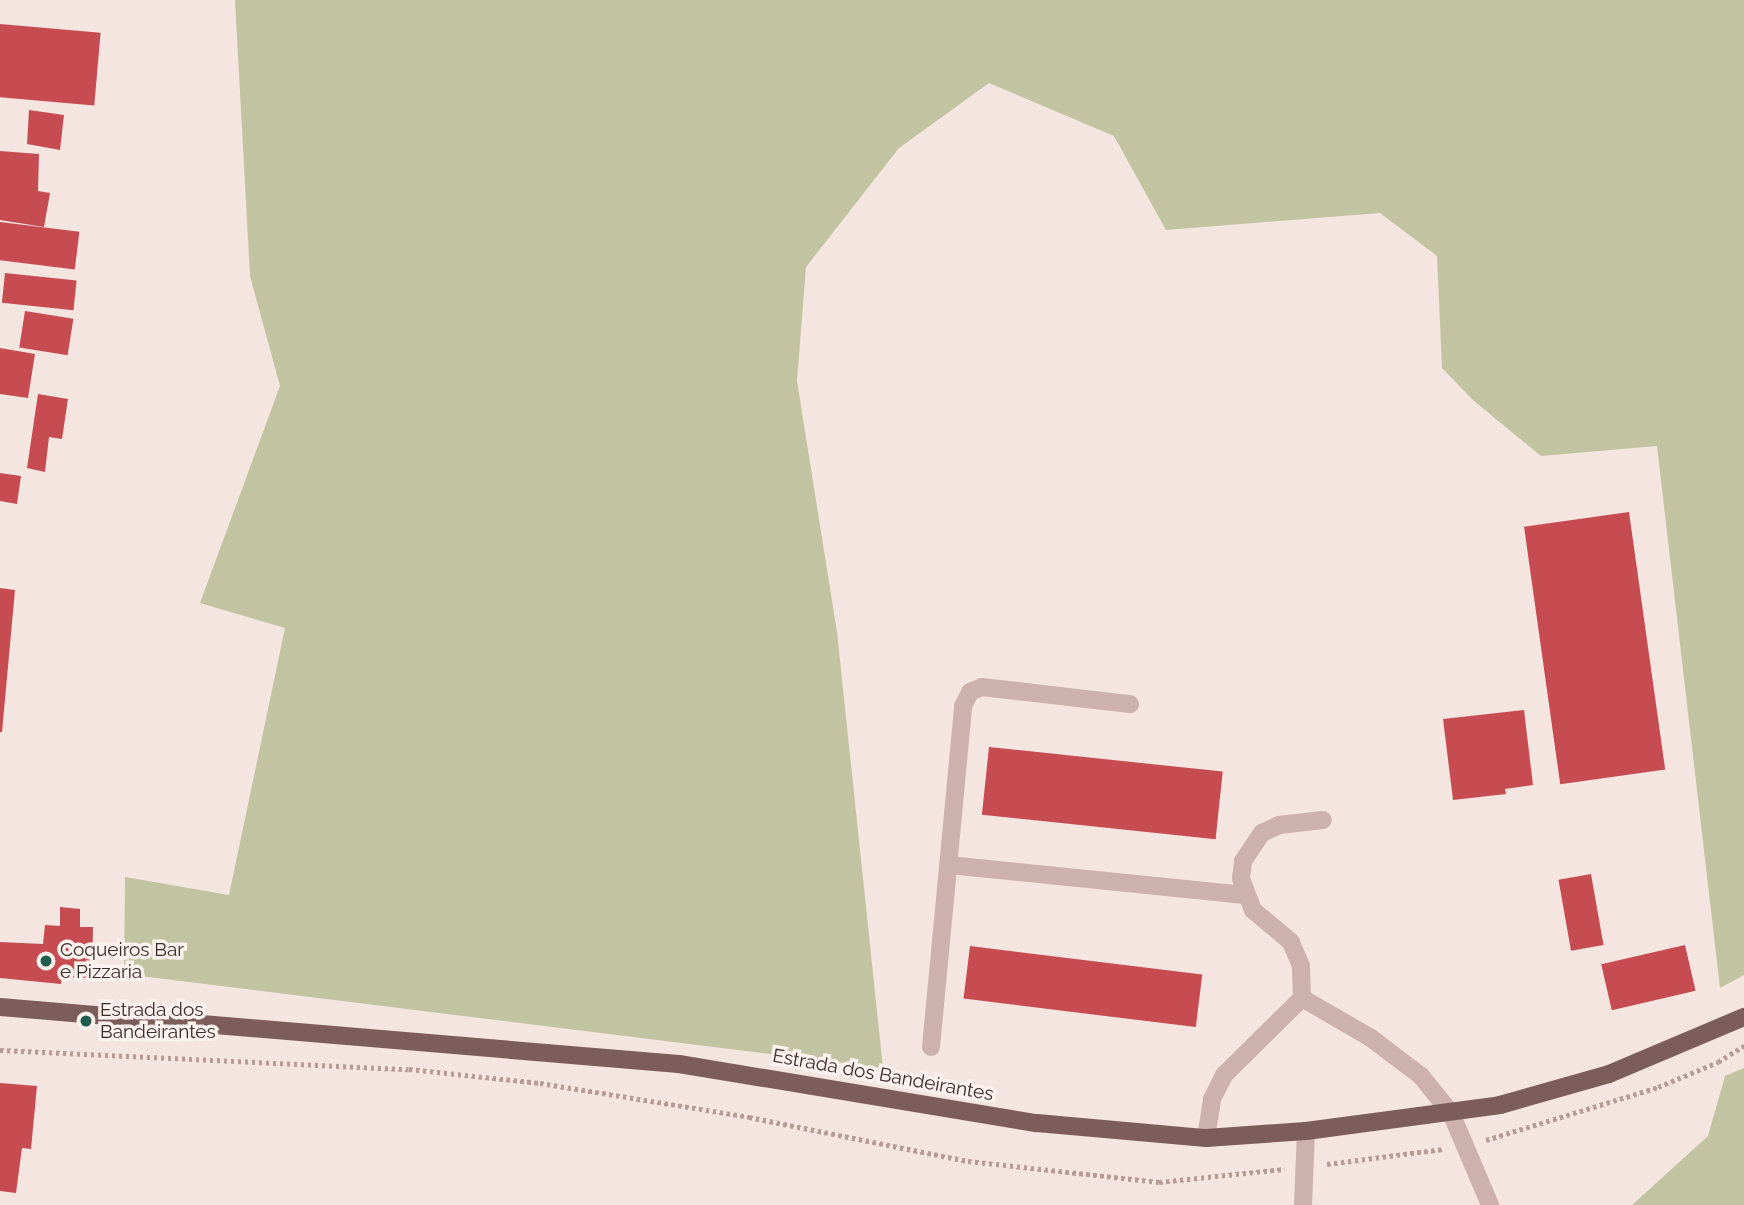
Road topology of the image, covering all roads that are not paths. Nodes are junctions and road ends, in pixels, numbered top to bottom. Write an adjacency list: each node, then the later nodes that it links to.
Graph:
1 (1130, 704): 3 (street)
2 (1323, 820): 4 (street)
3 (949, 865): 4 (street); 8 (street)
4 (1244, 895): 5 (street)
5 (1303, 998): 9 (street); 11 (street)
6 (0, 1007): 11 (main road, Estrada dos Bandeirantes)
7 (1744, 1017): 9 (main road, Estrada dos Bandeirantes)
8 (931, 1047)
9 (1451, 1113): 10 (main road, Estrada dos Bandeirantes); 13 (street)
10 (1306, 1131): 11 (main road, Estrada dos Bandeirantes); 12 (street)
11 (1206, 1138)
12 (1303, 1205)
13 (1490, 1205)

